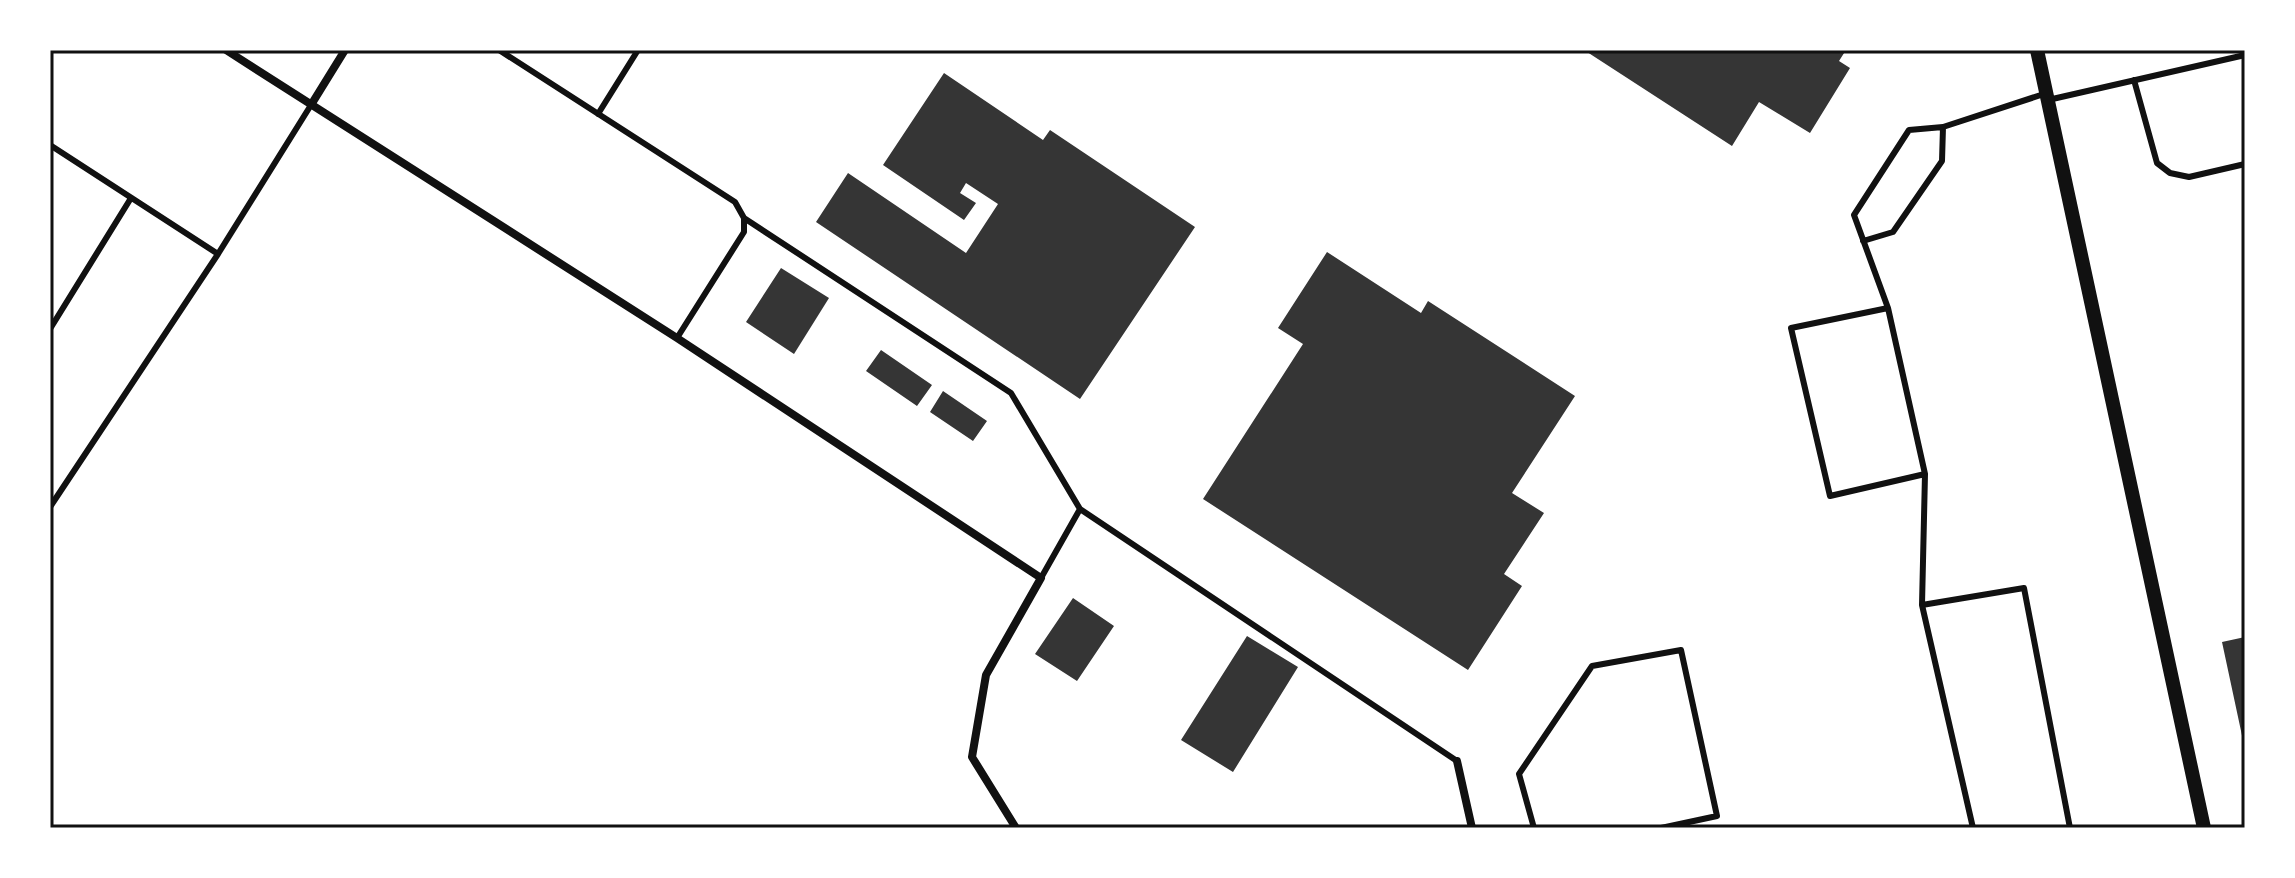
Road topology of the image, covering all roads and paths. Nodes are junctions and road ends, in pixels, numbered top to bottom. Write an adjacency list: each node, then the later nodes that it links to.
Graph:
1 (226, 50): 9 (street)
2 (345, 50): 9 (street)
3 (499, 50): 10 (lane)
4 (638, 50): 10 (lane)
5 (2037, 50): 8 (street)
6 (2245, 55): 7 (lane)
7 (2134, 80): 8 (lane); 13 (lane)
8 (2047, 97): 11 (lane); 33 (street)
9 (311, 105): 17 (lane); 20 (street)
10 (598, 114): 15 (lane)
11 (1943, 127): 16 (lane); 16 (lane)
12 (50, 145): 14 (lane)
13 (2245, 164)
14 (131, 198): 17 (lane); 19 (lane)
15 (744, 218): 20 (lane); 23 (lane)
16 (1863, 241): 18 (lane)
17 (218, 254): 22 (lane)
18 (1888, 308): 21 (lane); 21 (lane)
19 (50, 329)
20 (677, 338): 24 (street)
21 (1925, 474): 25 (lane)
22 (50, 507)
23 (1080, 509): 24 (lane); 26 (lane)
24 (1041, 578): 27 (street)
25 (1922, 605): 31 (lane); 32 (lane)
26 (1457, 761): 28 (street)
27 (1016, 828)
28 (1472, 828)
29 (1534, 828): 30 (lane)
30 (1661, 828)
31 (1973, 828)
32 (2070, 828)
33 (2204, 828)

